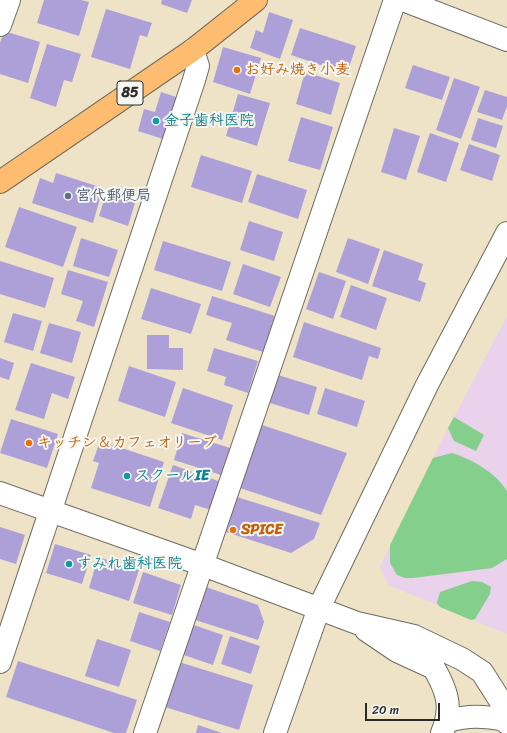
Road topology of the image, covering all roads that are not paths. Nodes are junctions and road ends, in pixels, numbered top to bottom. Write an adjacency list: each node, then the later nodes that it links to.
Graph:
1 (9, 0): 5 (street)
2 (256, 0): 7 (main road, 85)
3 (395, 0): 12 (street)
4 (403, 0): 6 (street)
5 (0, 25)
6 (507, 40)
7 (193, 50): 8 (main road, 85); 11 (street)
8 (0, 182)
9 (507, 233): 13 (street)
10 (0, 494): 11 (street)
11 (51, 511): 12 (street); 15 (street)
12 (203, 564): 13 (street); 18 (street)
13 (320, 608): 14 (street); 19 (street)
14 (357, 623): 16 (street); 17 (street)
15 (0, 662)
16 (507, 722): 17 (street)
17 (445, 727)
18 (145, 733)
19 (275, 733)

